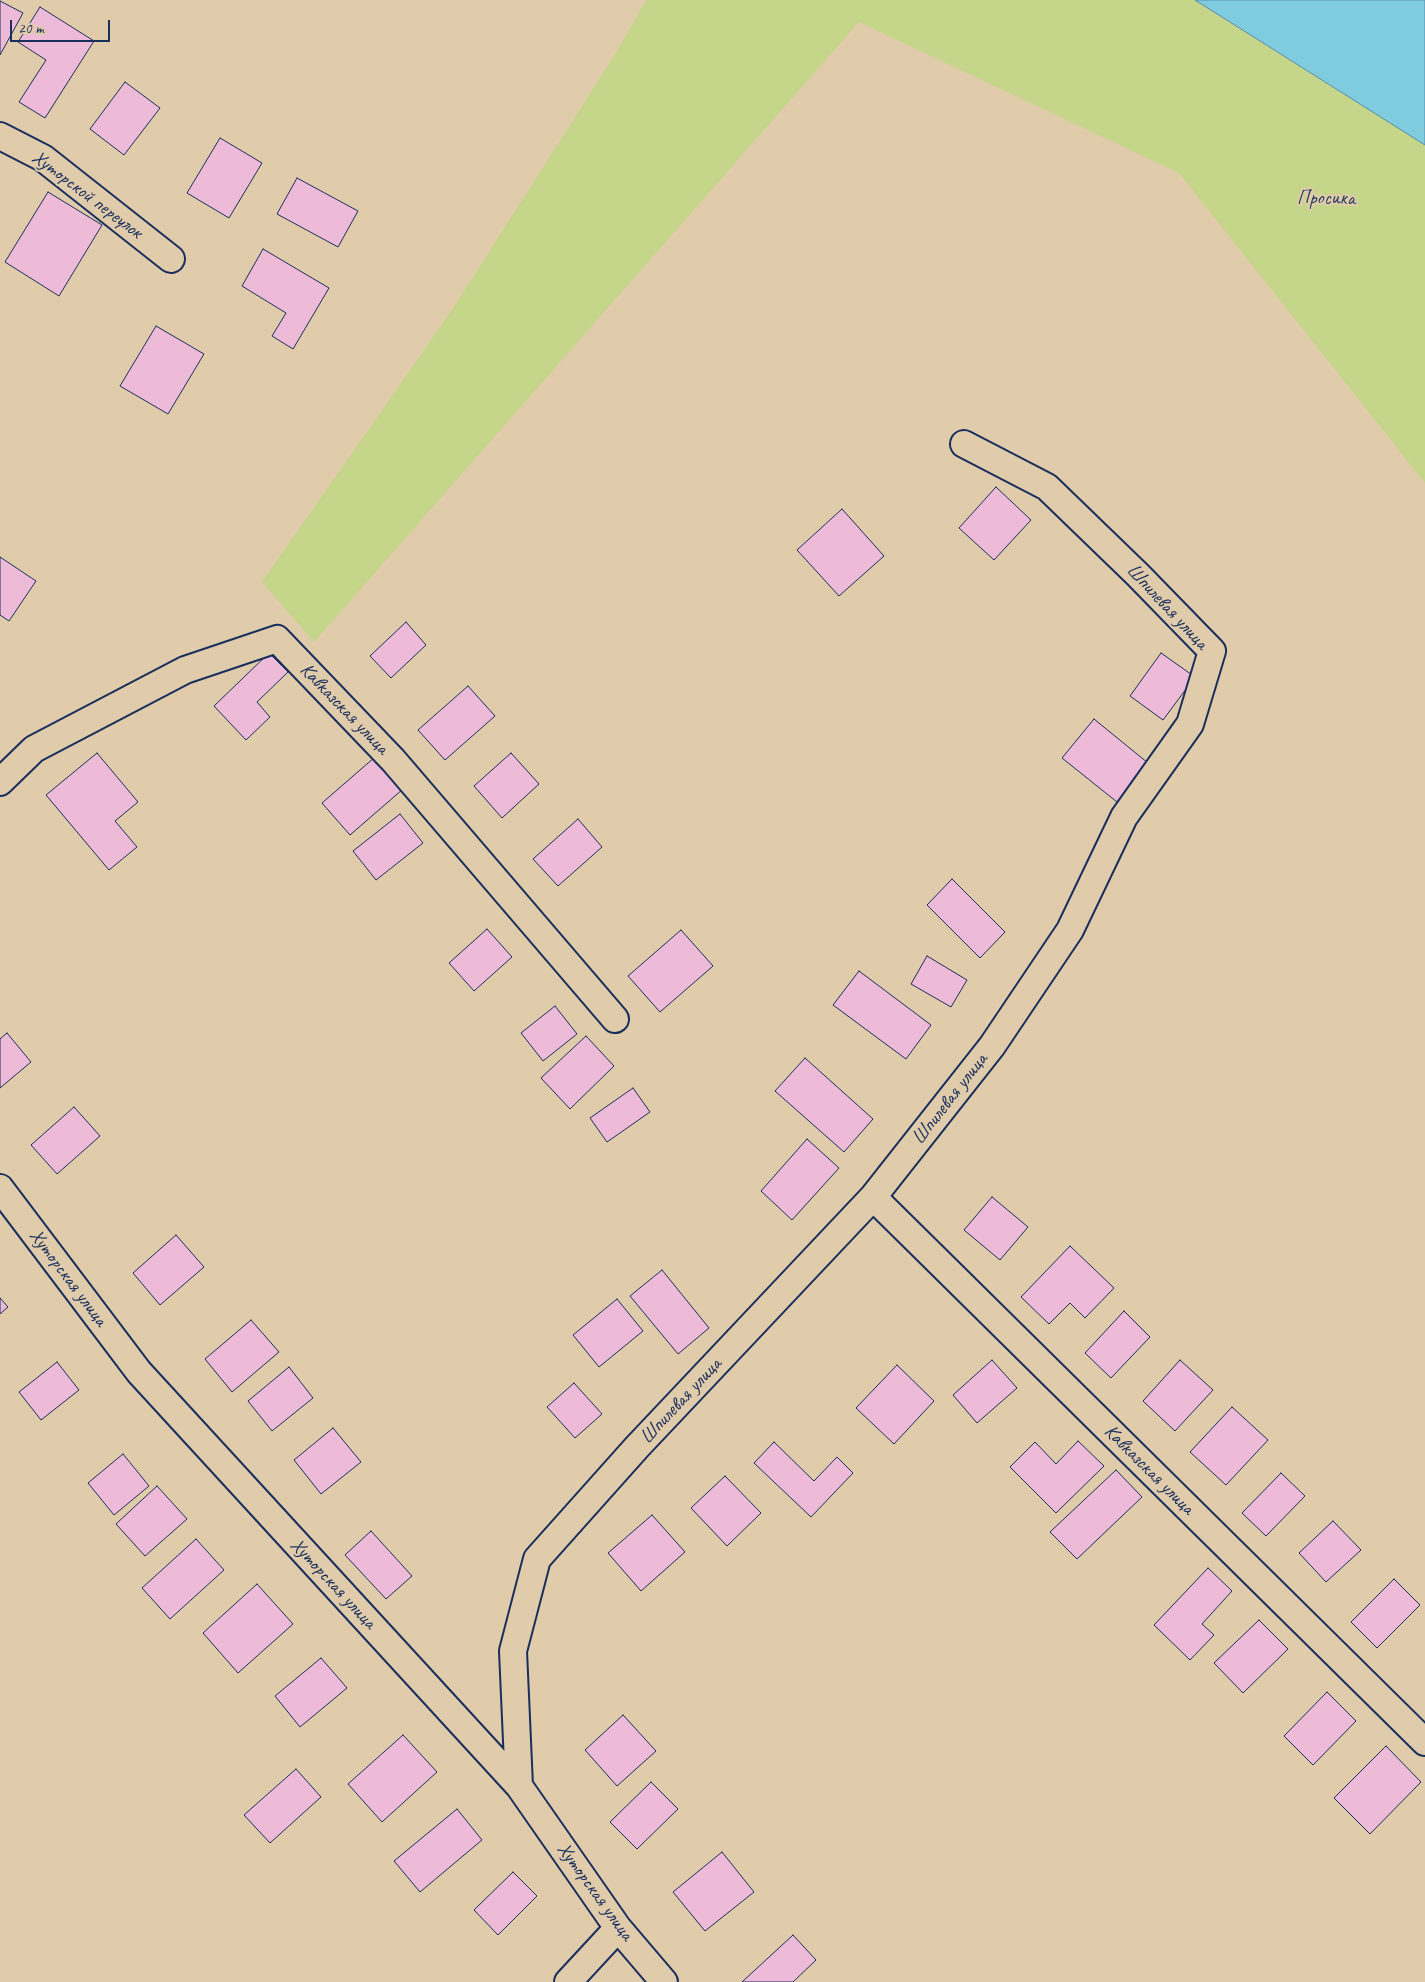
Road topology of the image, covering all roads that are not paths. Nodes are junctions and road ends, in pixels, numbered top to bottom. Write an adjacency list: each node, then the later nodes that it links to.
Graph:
1 (0, 136): 2 (street, Хуторской переулок)
2 (171, 259)
3 (964, 444): 7 (street, Шпилевая улица)
4 (0, 782): 5 (street, Кавказская улица)
5 (615, 1018)
6 (0, 1188): 9 (street, Хуторская улица)
7 (873, 1198): 8 (street, Кавказская улица); 9 (street, Шпилевая улица)
8 (1425, 1742)
9 (519, 1786): 10 (street, Хуторская улица)
10 (618, 1928): 11 (street); 12 (street, Хуторская улица)
11 (568, 1982)
12 (664, 1982)

